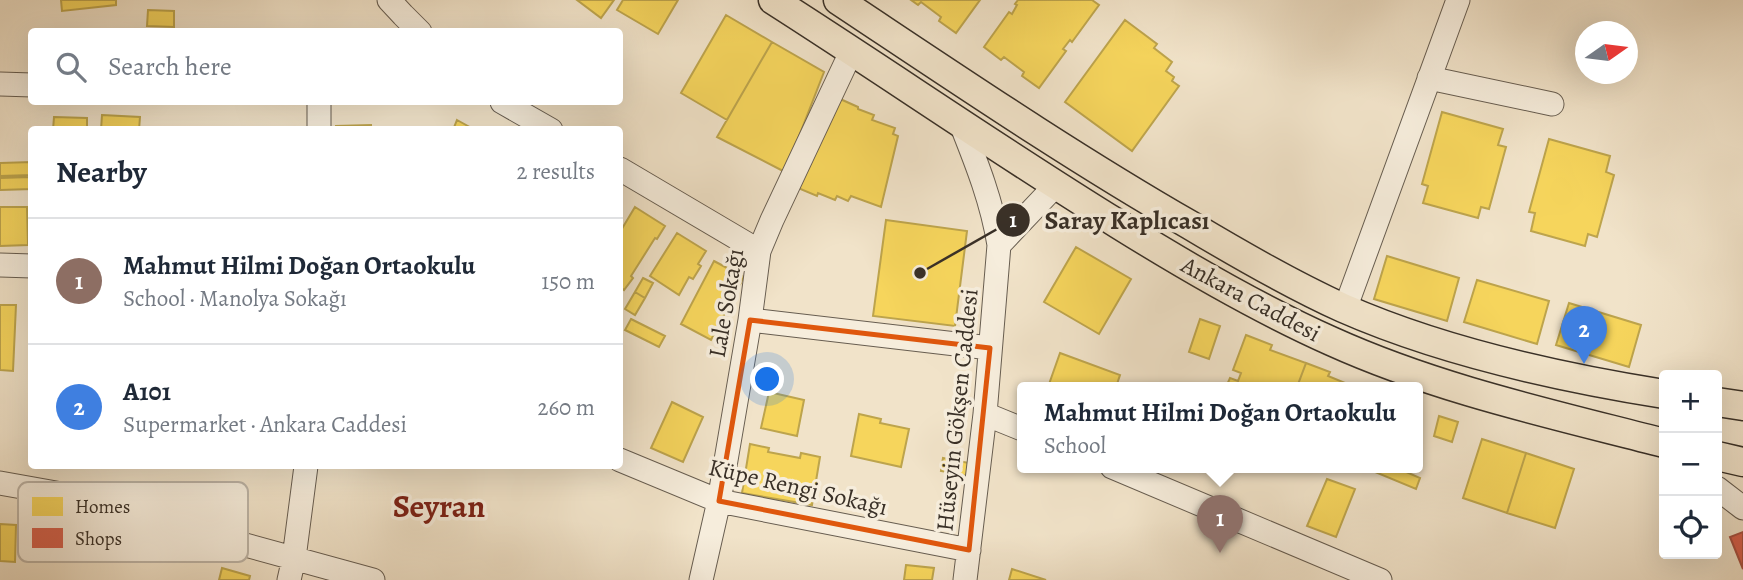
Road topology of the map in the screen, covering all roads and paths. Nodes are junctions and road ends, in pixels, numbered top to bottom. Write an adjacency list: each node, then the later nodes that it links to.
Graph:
1 (389, 0): 5 (street)
2 (773, 0): 6 (main road, Ankara Caddesi)
3 (838, 0): 22 (main road, Ankara Caddesi)
4 (1458, 0): 7 (street)
5 (416, 28)
6 (852, 50): 13 (main road, Ankara Caddesi); 19 (street, Lale Sokağı)
7 (1429, 78): 10 (street); 22 (street)
8 (0, 84): 9 (street)
9 (28, 85)
10 (1552, 104)
11 (319, 105): 14 (street)
12 (507, 105): 15 (street)
13 (961, 124): 17 (main road, Ankara Caddesi); 18 (street, Hüseyin Gökşen Caddesi)
14 (319, 126)
15 (544, 126)
16 (623, 171): 19 (street)
17 (1055, 186): 18 (street); 30 (main road, Ankara Caddesi)
18 (999, 245): 24 (street, Hüseyin Gökşen Caddesi)
19 (759, 251): 23 (street, Lale Sokağı)
20 (0, 265): 21 (street)
21 (28, 266)
22 (1345, 309): 25 (main road, Ankara Caddesi)
23 (750, 320): 24 (street); 39 (street, Lale Sokağı)
24 (990, 348): 28 (street, Hüseyin Gökşen Caddesi)
25 (1659, 393)
26 (1722, 403): 27 (main road)
27 (1743, 405)
28 (985, 414): 29 (street); 41 (street, Hüseyin Gökşen Caddesi)
29 (1017, 427)
30 (1659, 442)
31 (1722, 457): 33 (main road)
32 (623, 461): 39 (street, Küpe Rengi Sokağı)
33 (1743, 462)
34 (306, 469): 43 (street)
35 (1126, 473): 44 (street)
36 (0, 483): 37 (street)
37 (18, 486)
38 (1722, 492): 40 (street)
39 (719, 501): 41 (street, Küpe Rengi Sokağı); 46 (street, Lale Sokağı)
40 (1743, 508)
41 (969, 550): 47 (street, Hüseyin Gökşen Caddesi)
42 (248, 555): 43 (street)
43 (292, 569): 45 (street)
44 (1355, 575): 48 (street)
45 (373, 580)
46 (701, 580)
47 (965, 580)
48 (1380, 580)

